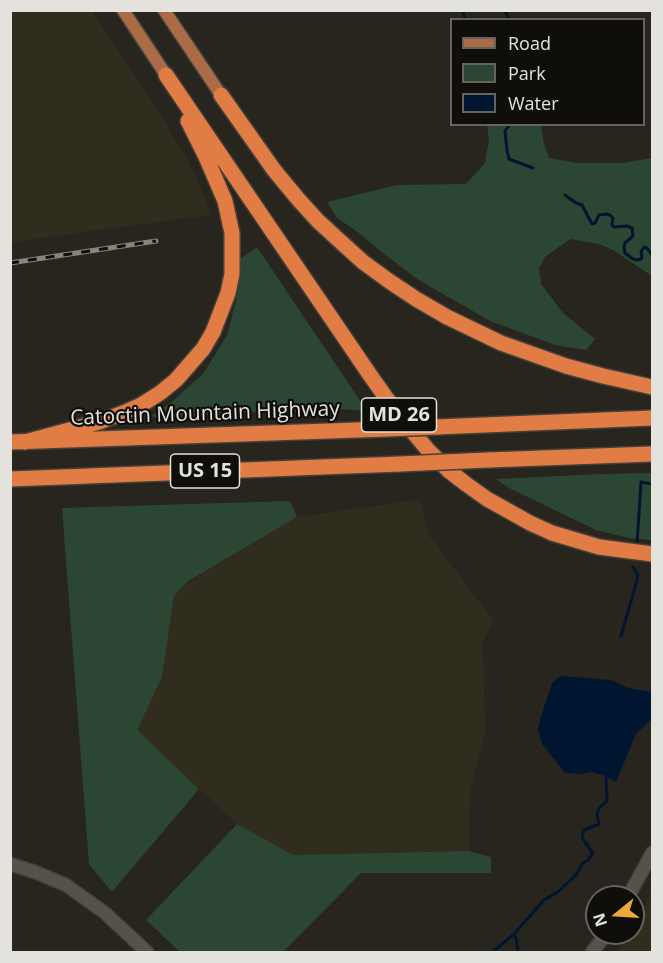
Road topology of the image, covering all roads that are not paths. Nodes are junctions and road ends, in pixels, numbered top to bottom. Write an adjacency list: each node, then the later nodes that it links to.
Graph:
1 (123, 10): 3 (main road, MD 26)
2 (164, 10): 4 (main road)
3 (166, 75): 7 (highway); 10 (highway, MD 26)
4 (221, 95): 5 (highway)
5 (652, 387)
6 (652, 418): 7 (highway, Catoctin Mountain Highway / US 15, bridge)
7 (18, 442)
8 (652, 454): 9 (highway, US 15, bridge)
9 (10, 479)
10 (652, 554)
11 (652, 853): 13 (street)
12 (10, 864): 14 (street)
13 (635, 885)
14 (147, 952)

